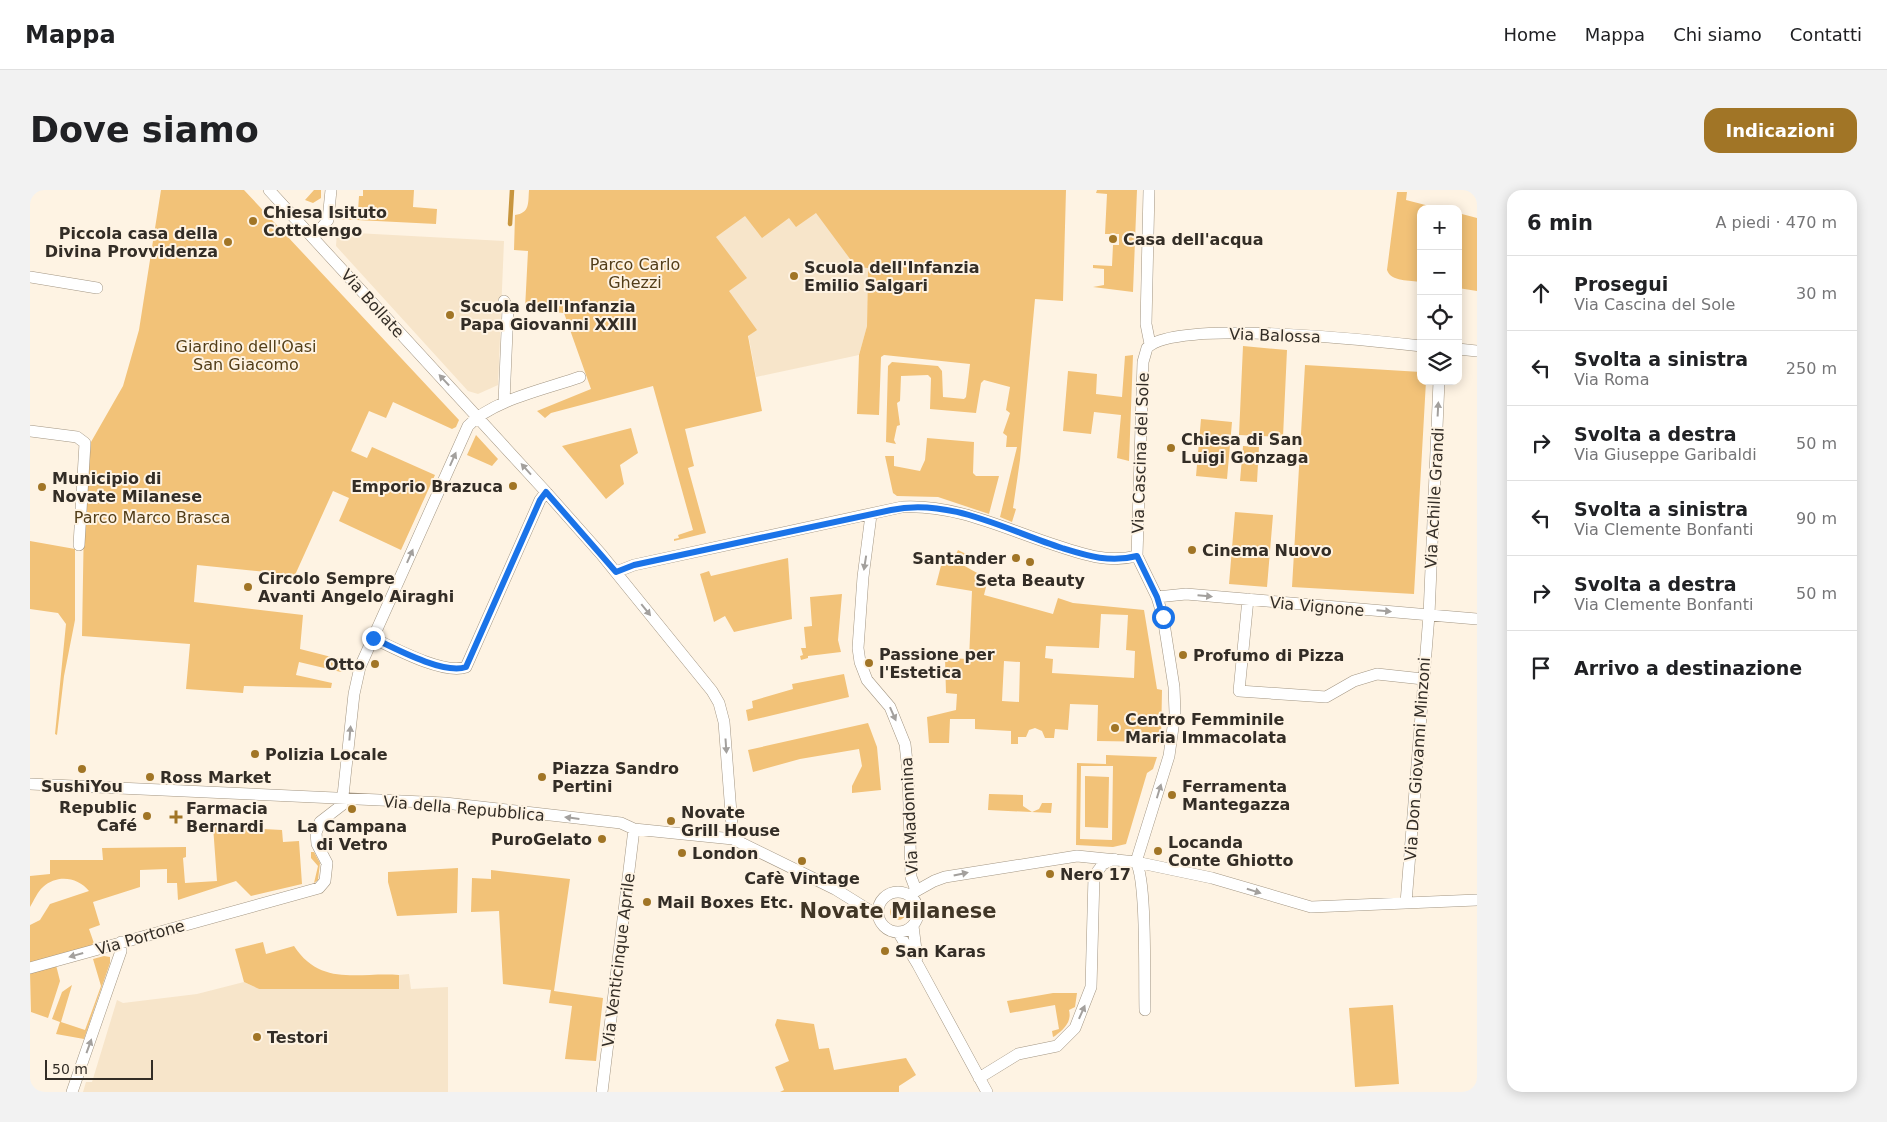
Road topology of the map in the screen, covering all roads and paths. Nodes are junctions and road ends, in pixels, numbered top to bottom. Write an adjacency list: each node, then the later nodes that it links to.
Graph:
1 (269, 190): 4 (street, Via Bollate)
2 (331, 190): 4 (street)
3 (1150, 190): 8 (street)
4 (313, 238): 15 (street, Via Bollate, one-way to 4)
5 (30, 277): 6 (street)
6 (97, 288)
7 (504, 301): 14 (street)
8 (1150, 344): 9 (street, Via Balossa); 20 (street, Via Cascina del Sole)
9 (1417, 346)
10 (1462, 349): 11 (street)
11 (1477, 351)
12 (580, 377): 14 (street)
13 (1439, 385): 24 (street, Via Achille Grandi, one-way to 13)
14 (504, 402): 15 (street)
15 (477, 416): 17 (street, Via Bollate, one-way to 15); 26 (street, one-way to 15)
16 (30, 431): 19 (street)
17 (546, 492): 21 (street, Via Bollate); 26 (street)
18 (871, 515): 20 (street); 21 (street); 34 (street, Via Madonnina, one-way to 34)
19 (79, 545)
20 (1137, 556): 22 (street, Via Cascina del Sole)
21 (616, 572): 31 (street, Via Bollate, one-way to 31)
22 (1157, 597): 23 (street, Via Vignone, one-way to 23); 33 (street, Via Cascina del Sole, one-way to 22)
23 (1248, 600): 24 (street, Via Vignone, one-way to 24); 27 (street)
24 (1428, 615): 25 (street, Via Vignone); 27 (street, Via Don Giovanni Minzoni)
25 (1477, 619)
26 (373, 638): 29 (street, one-way to 26)
27 (1424, 679): 36 (street, Via Don Giovanni Minzoni)
28 (30, 784): 29 (street, Via della Repubblica)
29 (344, 799): 30 (street, Via della Repubblica, one-way to 29); 40 (street, Via Portone)
30 (634, 829): 31 (street, Via della Repubblica); 46 (street, Via Venticinque Aprile)
31 (733, 839): 37 (street, Via della Repubblica)
32 (1114, 859): 33 (street); 34 (street, one-way to 32); 44 (street, one-way to 32)
33 (1136, 862): 36 (street, one-way to 36); 43 (street)
34 (913, 893): 37 (street); 38 (street)
35 (1477, 900): 36 (street)
36 (1406, 904)
37 (877, 915): 39 (street)
38 (912, 926): 39 (street); 41 (street)
39 (898, 932): 41 (street)
40 (122, 942): 42 (street, Via Portone, one-way to 42); 45 (street, one-way to 40)
41 (918, 964): 44 (street)
42 (30, 968)
43 (1145, 1010)
44 (979, 1078): 47 (street)
45 (72, 1092)
46 (602, 1092)
47 (987, 1092)

